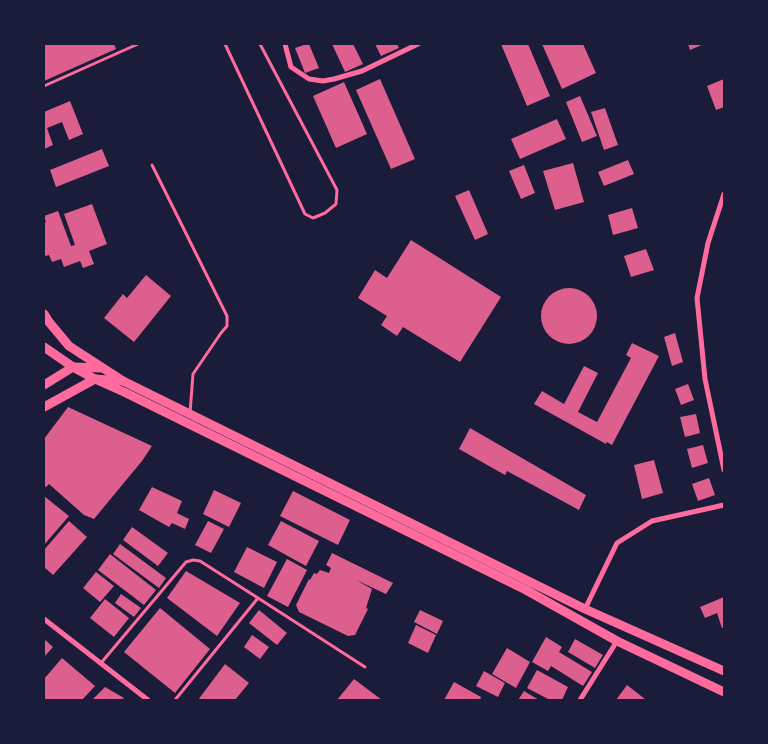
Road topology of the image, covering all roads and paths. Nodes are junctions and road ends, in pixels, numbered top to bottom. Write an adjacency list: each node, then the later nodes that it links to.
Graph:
1 (138, 44): 6 (lane)
2 (225, 44): 3 (lane)
3 (260, 44)
4 (285, 44): 5 (street)
5 (418, 44)
6 (44, 86)
7 (152, 165): 17 (lane)
8 (724, 194): 18 (street)
9 (44, 314): 12 (main road)
10 (44, 347): 11 (main road)
11 (73, 367): 12 (main road); 13 (main road); 15 (main road)
12 (102, 368): 14 (main road)
13 (95, 379): 14 (main road); 16 (main road); 23 (main road)
14 (123, 381): 17 (main road)
15 (44, 385)
16 (44, 407)
17 (190, 413): 21 (main road)
18 (724, 470)
19 (724, 505): 21 (street)
20 (258, 598): 24 (lane); 25 (lane); 29 (lane)
21 (585, 609): 26 (main road)
22 (44, 619): 24 (street)
23 (617, 640): 27 (main road); 30 (street)
24 (101, 663): 28 (street)
25 (364, 668)
26 (724, 671)
27 (724, 692)
28 (148, 700)
29 (175, 700)
30 (580, 700)

